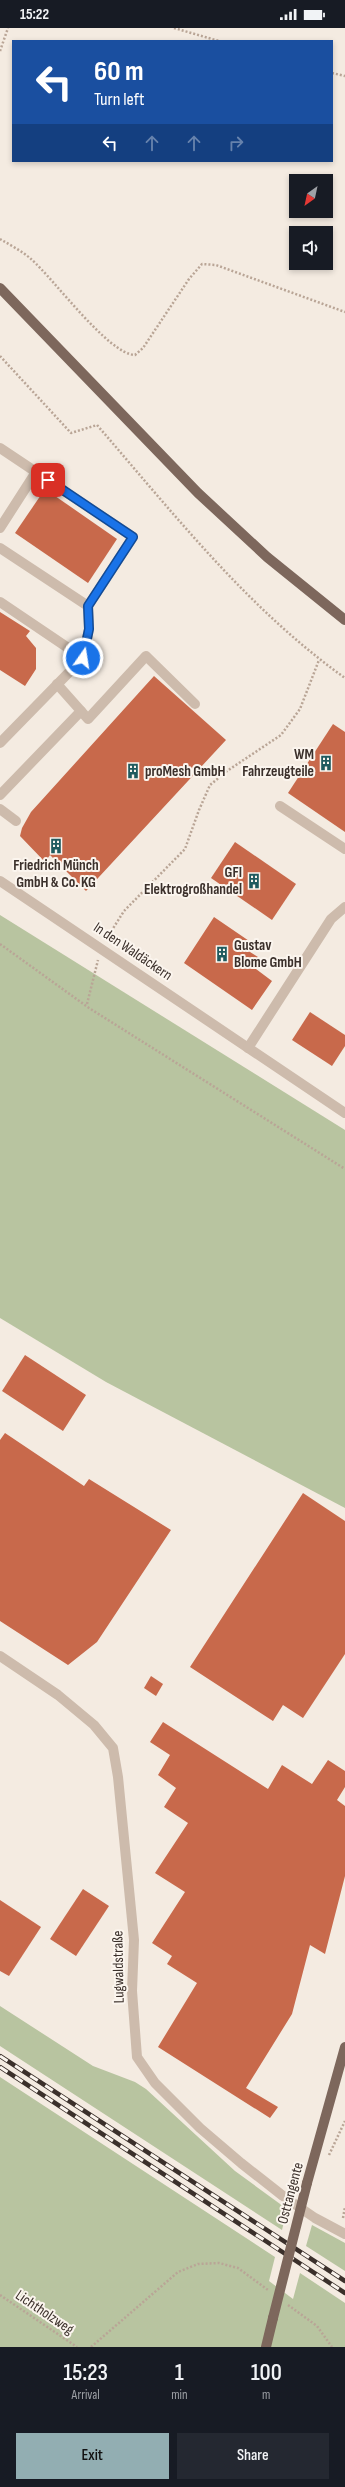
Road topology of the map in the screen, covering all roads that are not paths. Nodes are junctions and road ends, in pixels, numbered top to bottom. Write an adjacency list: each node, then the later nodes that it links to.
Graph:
1 (0, 288): 8 (main road)
2 (0, 448): 3 (street)
3 (36, 472): 4 (street); 7 (street)
4 (0, 528)
5 (0, 548): 7 (street)
6 (0, 602): 9 (street)
7 (88, 606): 9 (street)
8 (345, 620)
9 (83, 658): 10 (street)
10 (57, 684): 12 (street); 13 (street)
11 (195, 704): 12 (street)
12 (81, 711): 14 (street)
13 (0, 743)
14 (0, 795)
15 (280, 806): 18 (street)
16 (0, 809): 17 (street)
17 (16, 821)
18 (345, 849)
19 (0, 881): 21 (street, In den Waldäckern)
20 (345, 907): 21 (street)
21 (248, 1048): 22 (street, In den Waldäckern)
22 (345, 1113)
23 (0, 1656): 25 (street, Lugwaldstraße)
24 (345, 2047): 26 (main road, Osttangente, bridge)
25 (345, 2234)
26 (266, 2347)

